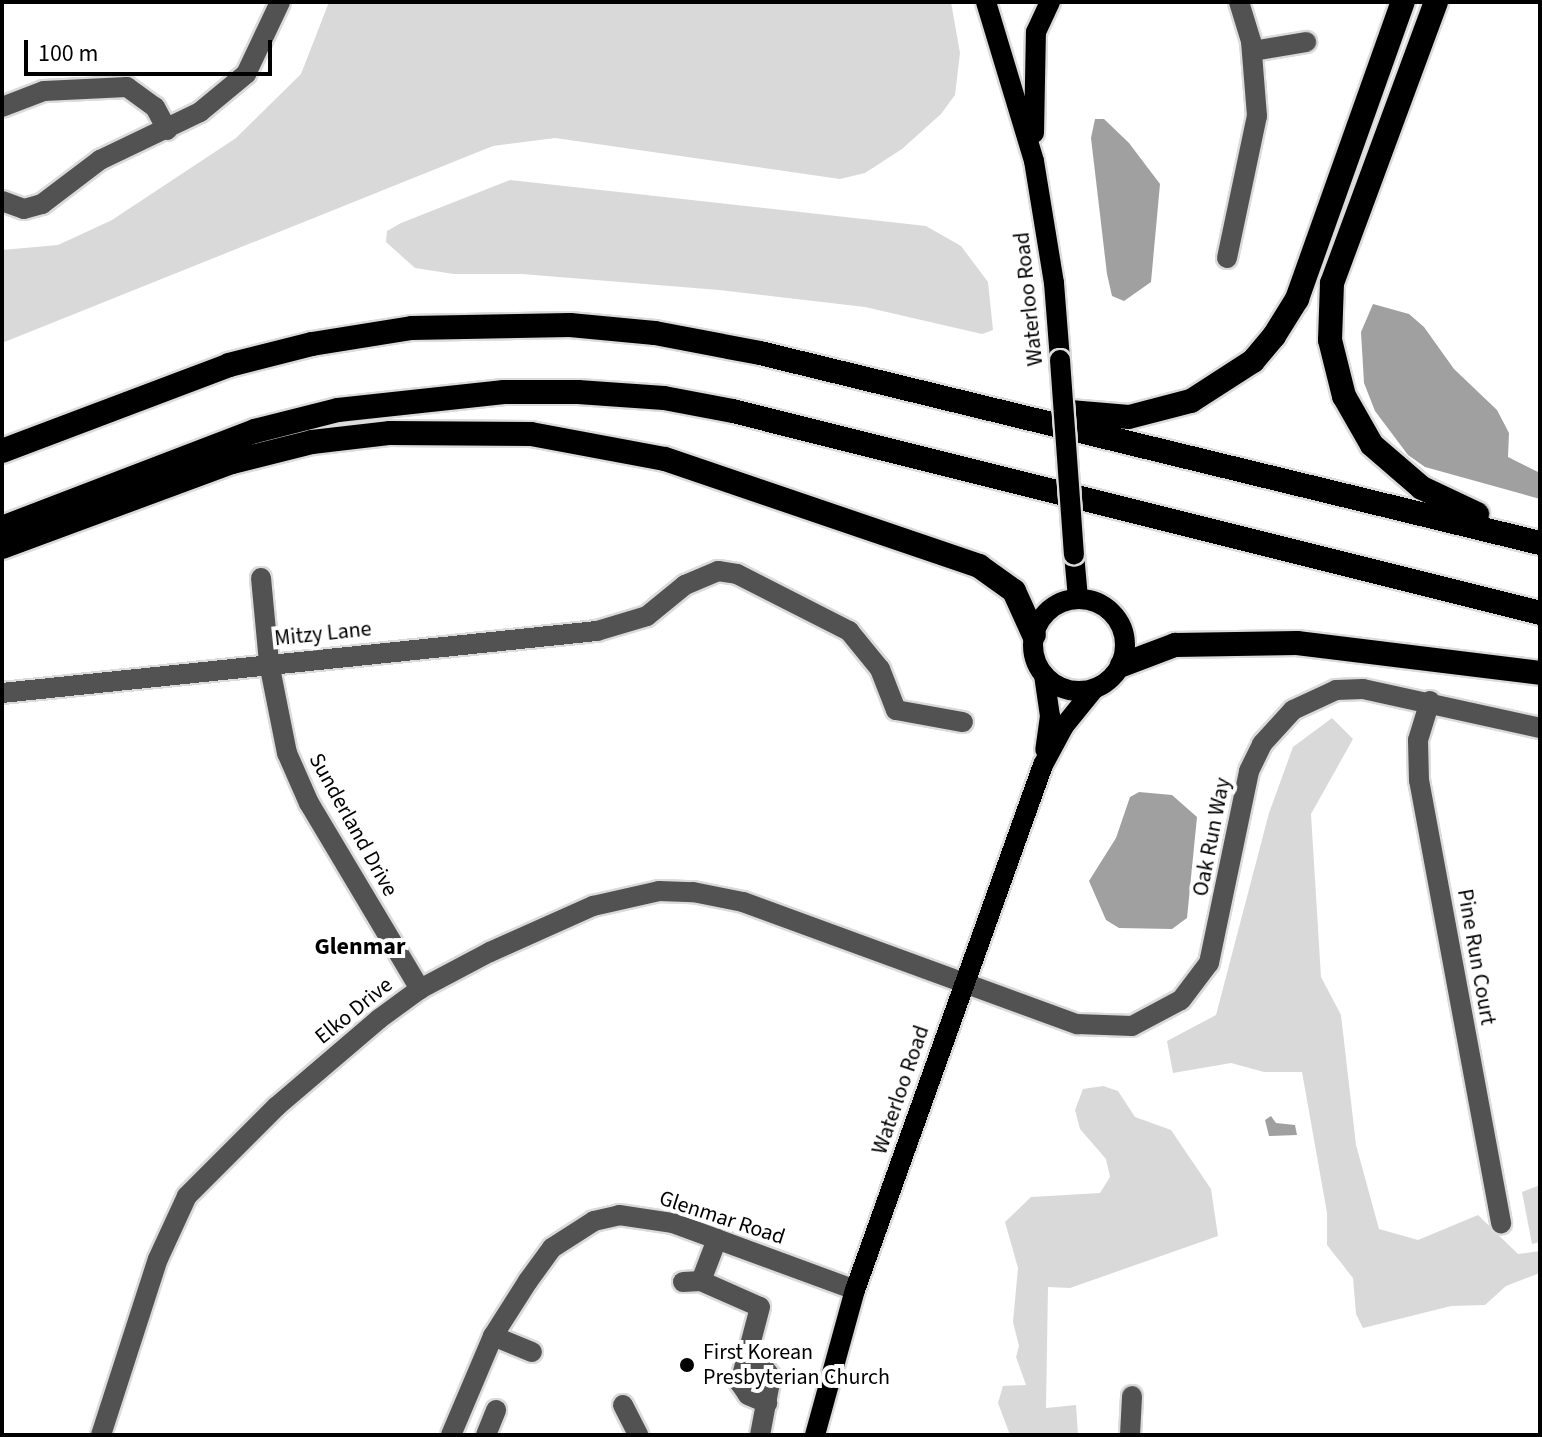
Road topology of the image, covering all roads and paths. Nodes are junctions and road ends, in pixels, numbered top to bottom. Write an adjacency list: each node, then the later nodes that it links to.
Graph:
1 (280, 2): 10 (street)
2 (986, 2): 11 (main road, Waterloo Road)
3 (1050, 2): 11 (main road)
4 (1239, 2): 8 (street)
5 (1403, 2): 14 (highway)
6 (1436, 2): 17 (highway)
7 (1306, 42): 8 (street)
8 (1253, 51): 13 (street)
9 (2, 107): 10 (street)
10 (167, 130): 12 (street)
11 (1034, 161): 21 (main road, Waterloo Road, bridge)
12 (2, 201)
13 (1227, 258)
14 (914, 388): 15 (highway); 18 (highway)
15 (2, 451)
16 (2, 528): 22 (highway)
17 (1540, 535)
18 (1540, 543)
19 (2, 547): 23 (highway)
20 (261, 578): 24 (street, Sunderland Drive)
21 (1078, 598): 23 (main road); 25 (main road)
22 (1540, 613)
23 (1034, 635): 27 (main road)
24 (269, 663): 29 (street, Mitzy Lane); 31 (street, Mitzy Lane); 35 (street, Sunderland Drive)
25 (1122, 665): 26 (highway); 28 (main road)
26 (1540, 673)
27 (1044, 675): 28 (main road); 33 (main road, Waterloo Road)
28 (1094, 689): 33 (main road, Waterloo Road)
29 (2, 693)
30 (1430, 701): 32 (street, Oak Run Way); 34 (street, Oak Run Way); 36 (street, Pine Run Court)
31 (963, 722)
32 (1540, 728)
33 (1043, 765): 34 (main road, Waterloo Road)
34 (963, 985): 35 (street, Elko Drive); 38 (main road, Waterloo Road)
35 (420, 989): 44 (street, Elko Drive)
36 (1501, 1223)
37 (717, 1239): 38 (street, Glenmar Road); 39 (street, Glenmar Road); 48 (street)
38 (855, 1290): 49 (main road, Waterloo Road)
39 (493, 1336): 40 (street); 45 (street, Glenmar Road)
40 (532, 1352)
41 (1132, 1396): 50 (street)
42 (623, 1405): 47 (street)
43 (496, 1410): 46 (street)
44 (101, 1435)
45 (451, 1435)
46 (486, 1435)
47 (638, 1435)
48 (760, 1435)
49 (815, 1435)
50 (1130, 1435)

